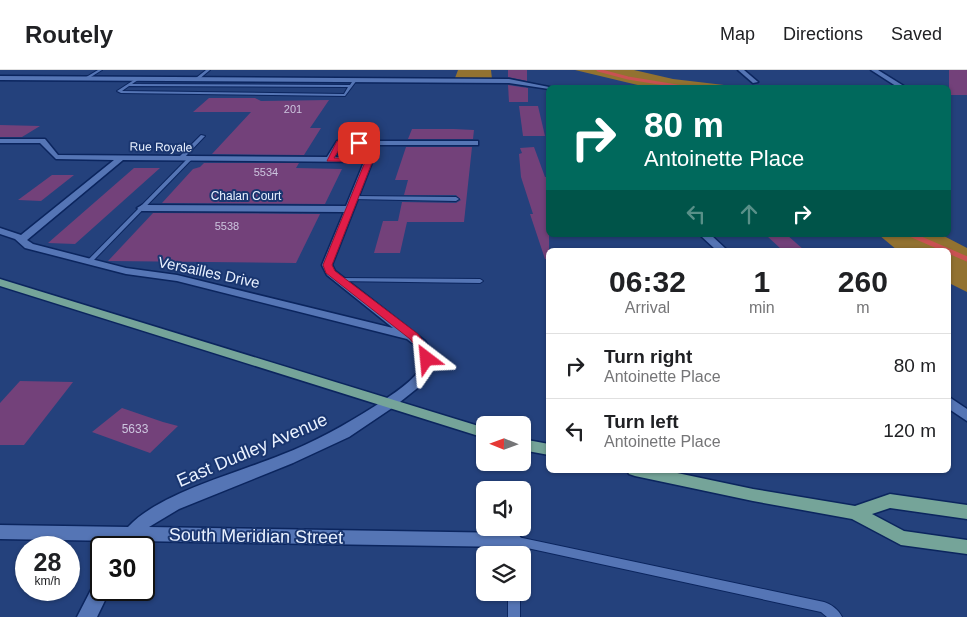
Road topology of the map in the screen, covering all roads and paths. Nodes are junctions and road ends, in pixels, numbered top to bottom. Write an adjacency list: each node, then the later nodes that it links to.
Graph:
1 (100, 70): 6 (lane)
2 (208, 70): 8 (lane)
3 (741, 70): 11 (street)
4 (874, 70): 14 (street)
5 (0, 78): 6 (street)
6 (85, 79): 7 (street)
7 (137, 79): 8 (street); 12 (lane)
8 (196, 79): 9 (street)
9 (258, 80): 10 (street); 13 (lane)
10 (355, 80): 15 (lane); 16 (street)
11 (755, 82)
12 (128, 85): 13 (lane); 17 (lane)
13 (252, 85): 15 (lane); 17 (lane)
14 (899, 85)
15 (351, 86): 17 (lane)
16 (546, 87)
17 (244, 93)
18 (203, 136): 22 (lane)
19 (0, 141): 21 (street, Rue Royale)
20 (475, 143): 24 (street)
21 (121, 158): 22 (street, Rue Royale); 30 (street)
22 (181, 158): 23 (street, Rue Royale)
23 (191, 158): 24 (street, Rue Royale); 27 (lane)
24 (329, 160): 26 (street, Rue Royale)
25 (456, 199): 26 (lane)
26 (352, 204): 27 (street, Chalan Court); 33 (street)
27 (142, 208): 32 (lane)
28 (0, 231): 30 (street, Versailles Drive)
29 (707, 237): 31 (street)
30 (22, 239): 32 (street, Versailles Drive)
31 (720, 248)
32 (89, 262): 36 (street, Versailles Drive)
33 (340, 280): 34 (lane); 36 (street, East Dudley Avenue)
34 (480, 281)
35 (0, 282): 37 (main road)
36 (414, 337): 37 (street, East Dudley Avenue)
37 (390, 403): 40 (main road); 47 (street, East Dudley Avenue)
38 (951, 404): 39 (street)
39 (967, 416)
40 (476, 430)
41 (531, 446): 42 (main road)
42 (546, 449)
43 (649, 473): 45 (main road)
44 (967, 512): 45 (main road)
45 (855, 513): 51 (main road)
46 (0, 532): 48 (street, South Meridian Street)
47 (132, 536)
48 (90, 538)
49 (155, 541): 50 (street, South Meridian Street)
50 (476, 546)
51 (967, 547)
52 (531, 551): 57 (lane)
53 (95, 601): 55 (street)
54 (514, 601): 56 (lane)
55 (87, 617)
56 (514, 617)
57 (836, 617)

